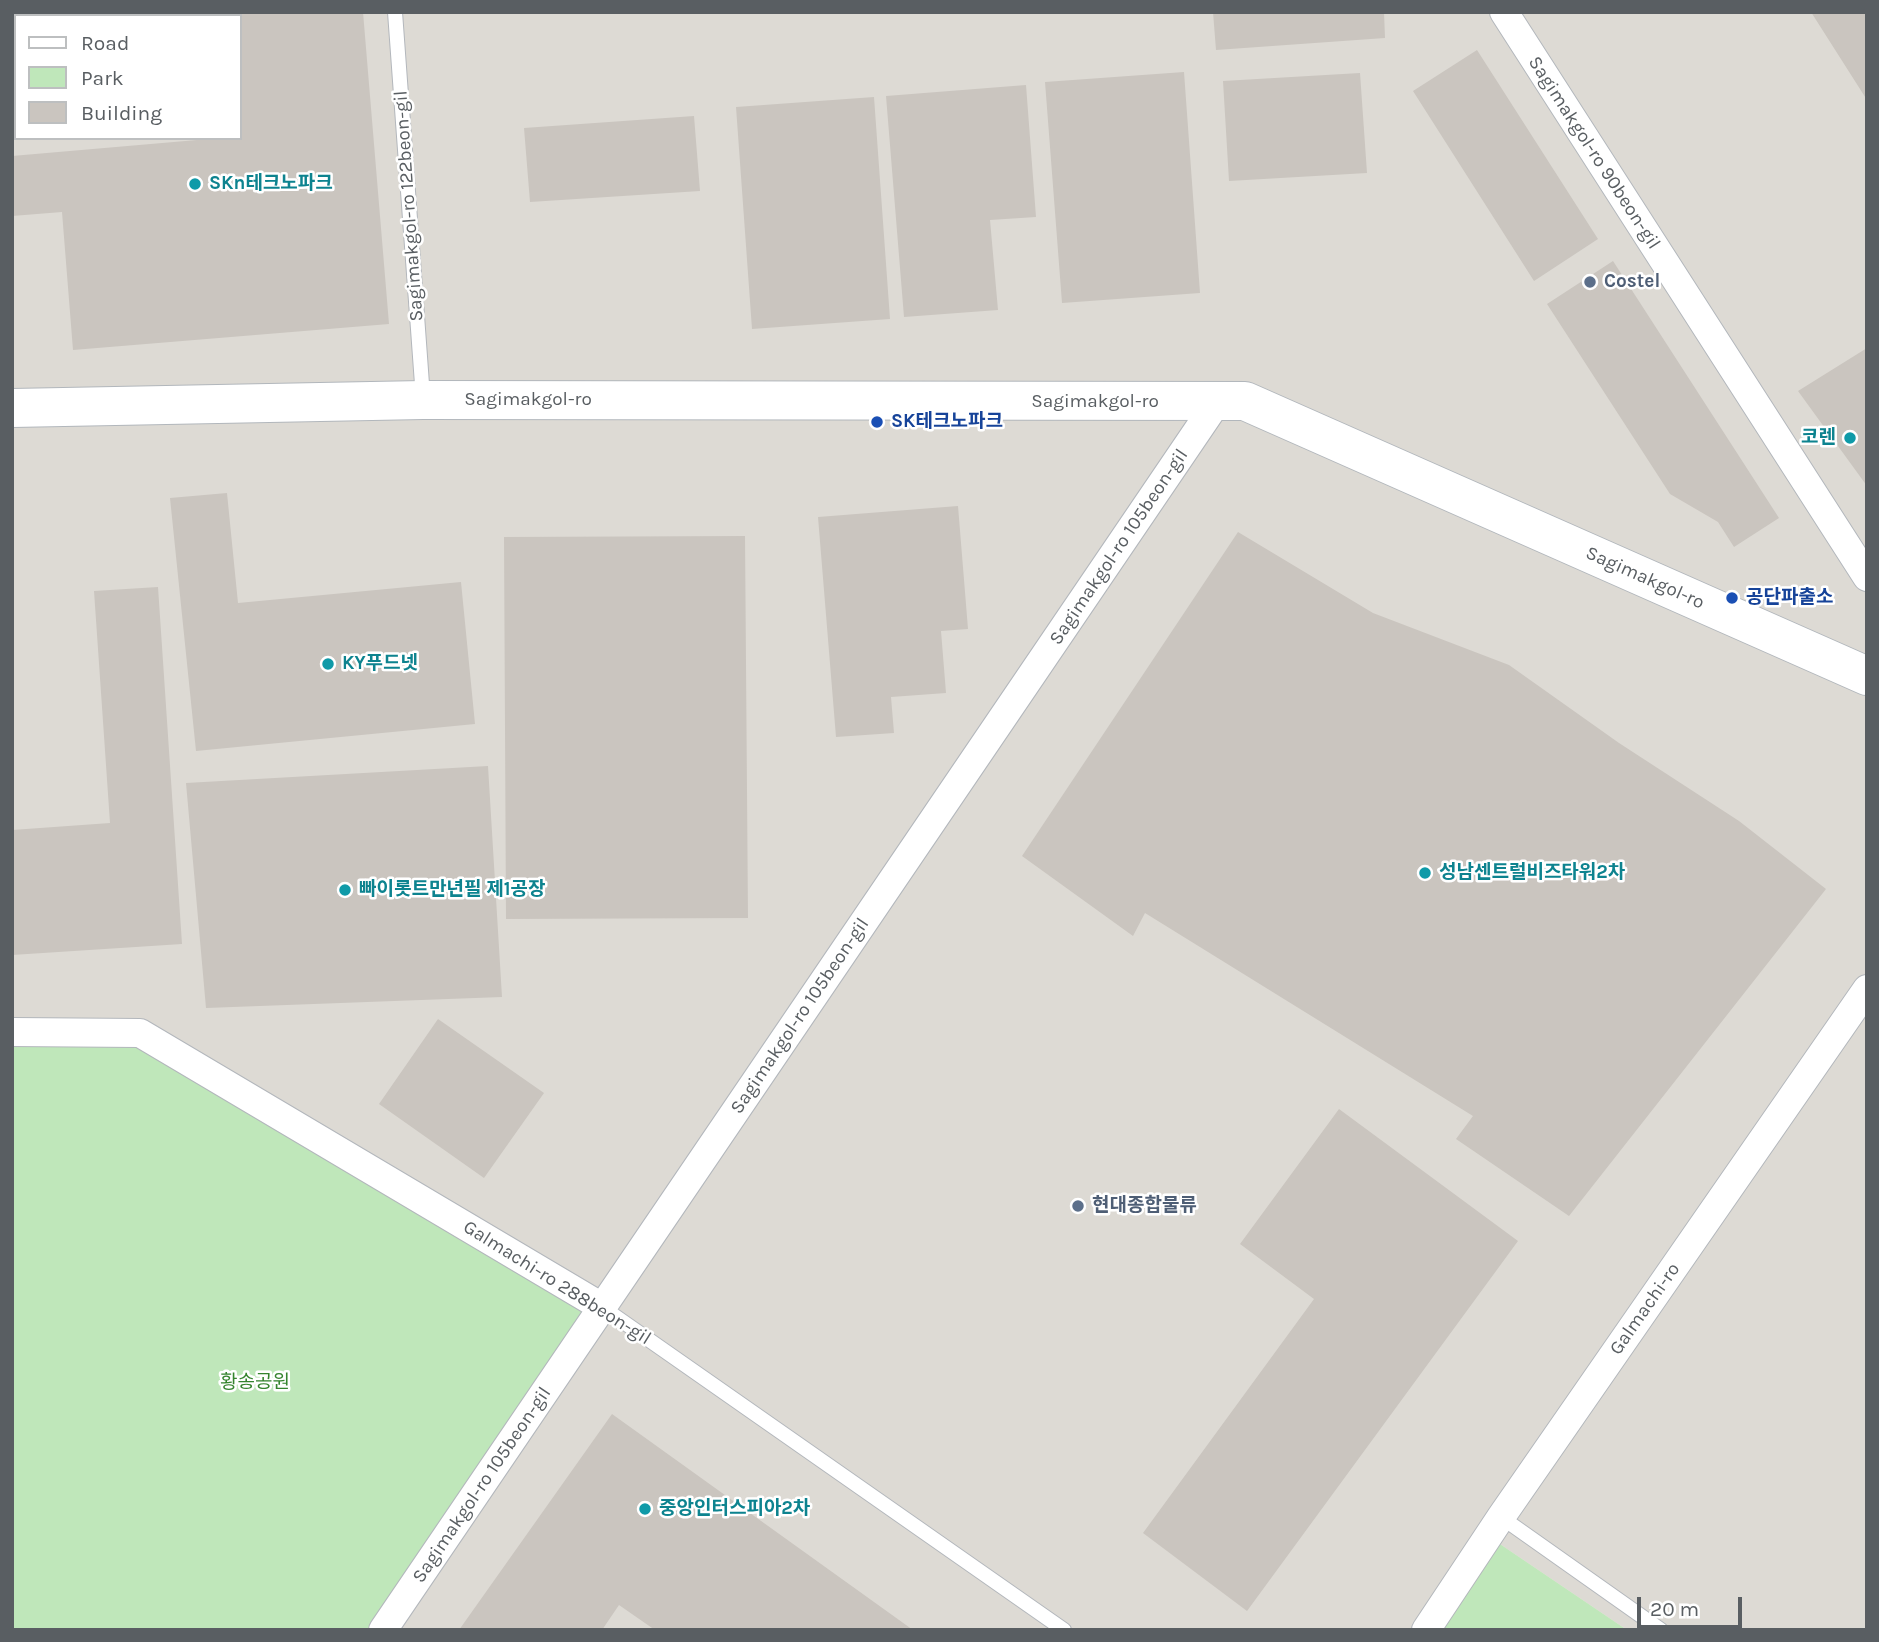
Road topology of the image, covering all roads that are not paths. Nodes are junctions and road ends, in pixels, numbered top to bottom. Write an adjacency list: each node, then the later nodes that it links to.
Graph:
1 (395, 12): 3 (lane, Sagimakgol-ro 122beon-gil)
2 (1504, 12): 6 (street, Sagimakgol-ro 90beon-gil)
3 (423, 400): 4 (street, Sagimakgol-ro); 5 (street, Sagimakgol-ro)
4 (1217, 402): 7 (street, Sagimakgol-ro); 10 (street, Sagimakgol-ro 105beon-gil)
5 (12, 408)
6 (1867, 577)
7 (1867, 676)
8 (1867, 989): 11 (street, Galmachi-ro)
9 (12, 1032): 10 (street, Galmachi-ro 288beon-gil)
10 (602, 1307): 12 (street, Sagimakgol-ro 105beon-gil); 13 (lane, Galmachi-ro 288beon-gil)
11 (1501, 1517): 14 (street, Galmachi-ro); 15 (lane)
12 (383, 1630)
13 (1064, 1630)
14 (1426, 1630)
15 (1661, 1630)

